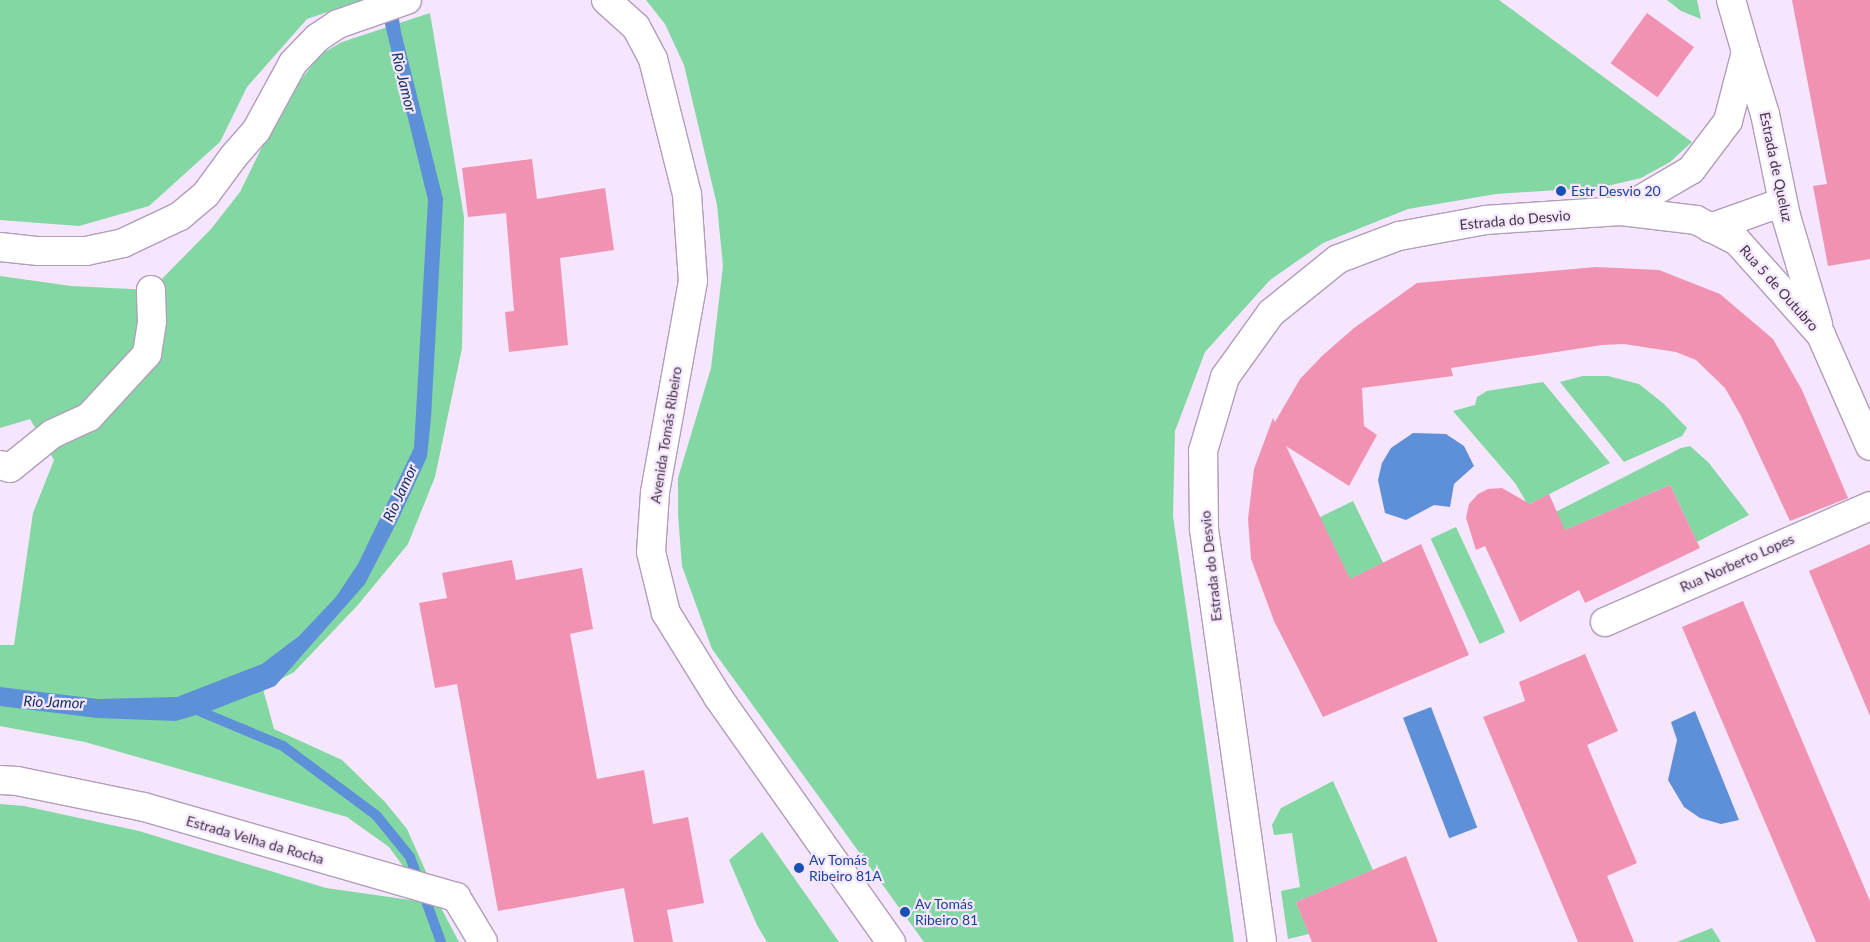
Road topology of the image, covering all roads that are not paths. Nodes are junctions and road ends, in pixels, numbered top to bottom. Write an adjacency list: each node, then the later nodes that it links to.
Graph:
1 (407, 0): 8 (street)
2 (606, 0): 17 (street, Avenida Tomás Ribeiro)
3 (1732, 0): 4 (street, Estrada de Queluz)
4 (1746, 52): 5 (street, Estrada de Queluz); 6 (street, Estrada do Desvio)
5 (1783, 202): 7 (street); 10 (street, Estrada de Queluz)
6 (1621, 211): 7 (street, Rua 5 de Outubro); 18 (street, Estrada do Desvio)
7 (1710, 228): 10 (street, Rua 5 de Outubro)
8 (0, 246)
9 (151, 290): 12 (street)
10 (1821, 335): 11 (street, Rua 5 de Outubro)
11 (1870, 446)
12 (0, 465)
13 (1870, 506): 14 (street, Rua Norberto Lopes)
14 (1605, 622)
15 (0, 780): 16 (street, Estrada Velha da Rocha)
16 (484, 942)
17 (891, 942)
18 (1262, 942)

